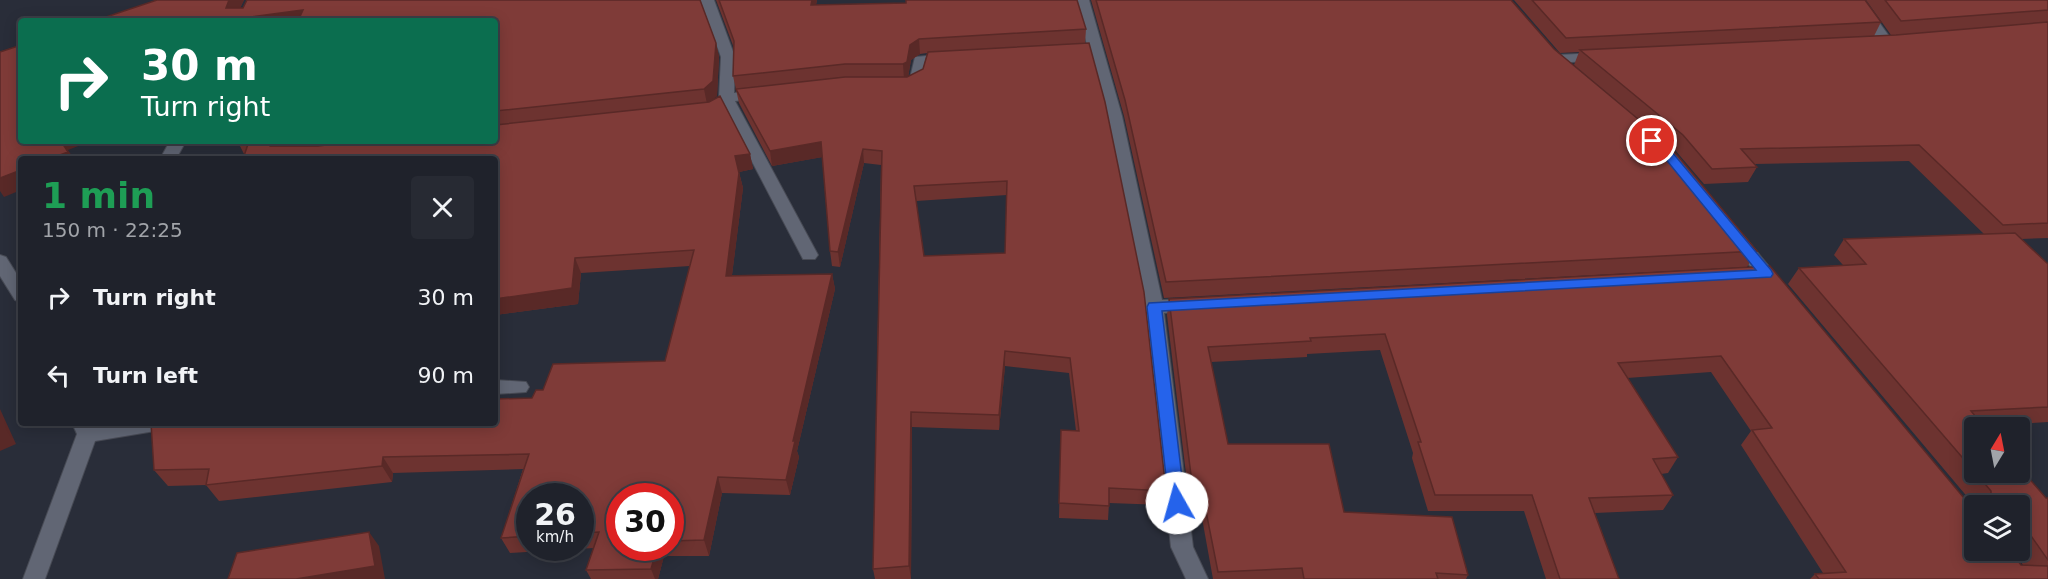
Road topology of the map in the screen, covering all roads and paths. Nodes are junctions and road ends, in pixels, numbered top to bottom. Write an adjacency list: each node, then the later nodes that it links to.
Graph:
1 (707, 0): 12 (street)
2 (1082, 0): 22 (street)
3 (1856, 0): 5 (street)
4 (1541, 42): 8 (street)
5 (1886, 42)
6 (1614, 56): 8 (street)
7 (966, 57): 10 (street)
8 (1555, 59): 9 (street)
9 (1572, 74)
10 (888, 85)
11 (781, 92): 12 (street)
12 (726, 98): 13 (street); 15 (street)
13 (701, 111)
14 (1728, 228): 17 (street)
15 (809, 255)
16 (0, 261): 19 (street)
17 (1766, 274): 18 (street); 20 (street)
18 (1743, 275)
19 (18, 291)
20 (1788, 299)
21 (1214, 303): 22 (street)
22 (1154, 307): 28 (street)
23 (498, 387): 24 (street)
24 (519, 387)
25 (105, 426): 26 (street)
26 (88, 427): 27 (street)
27 (34, 579)
28 (1197, 579)

